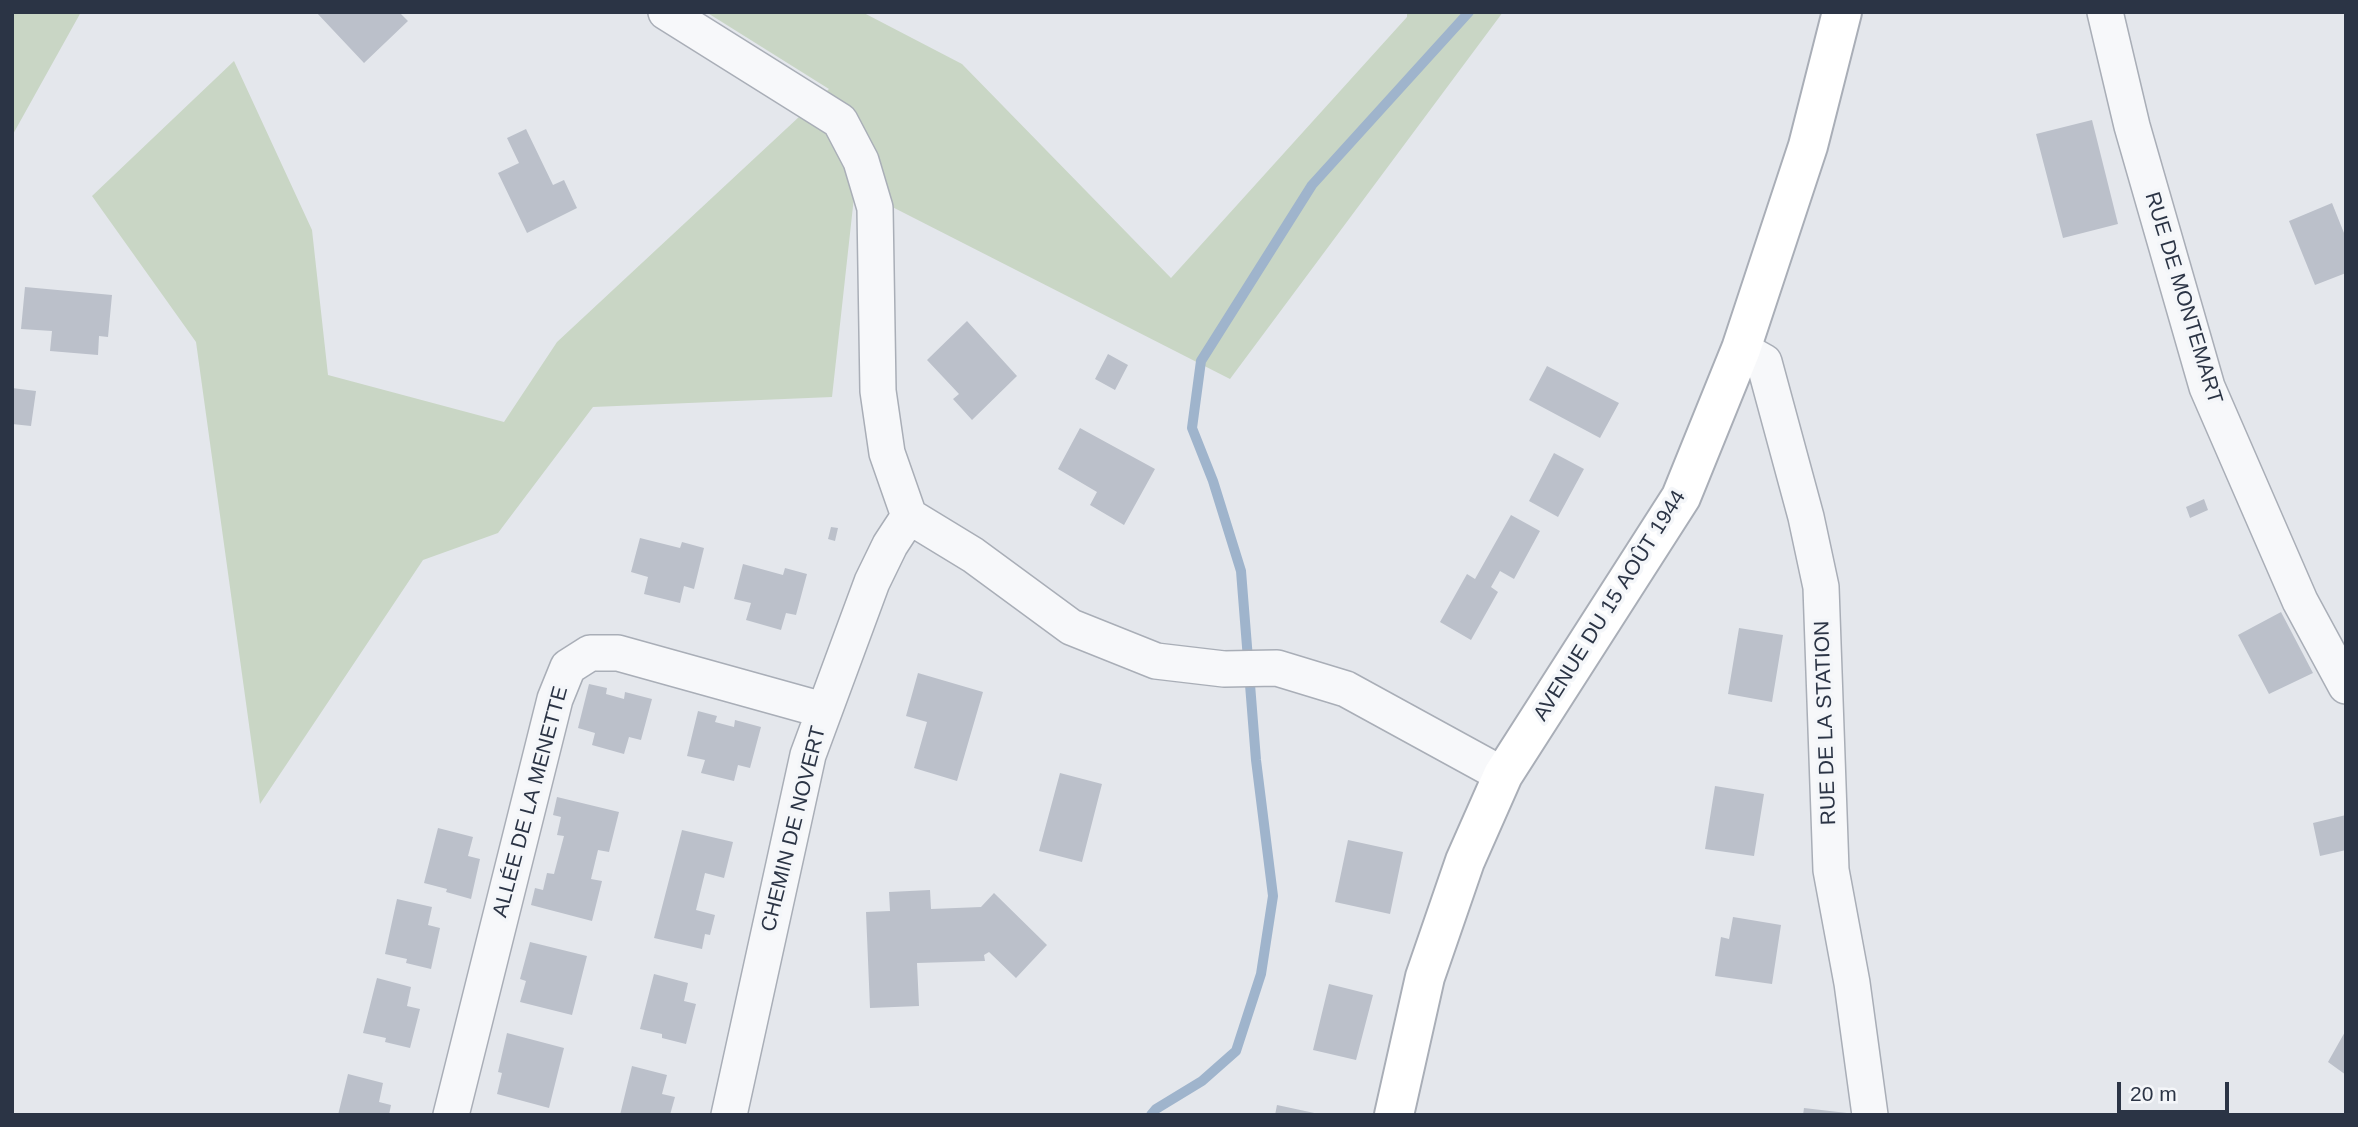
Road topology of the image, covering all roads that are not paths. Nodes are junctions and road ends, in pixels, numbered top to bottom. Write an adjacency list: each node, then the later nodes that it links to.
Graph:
1 (666, 12): 5 (street)
2 (1842, 12): 4 (main road, AVENUE DU 15 AOÛT 1944)
3 (2105, 12): 6 (street, RUE DE MONTEMART)
4 (1741, 349): 8 (main road, AVENUE DU 15 AOÛT 1944); 12 (street, RUE DE LA STATION)
5 (909, 516): 7 (street, CHEMIN DE NOVERT); 8 (street)
6 (2346, 686)
7 (823, 710): 9 (street, ALLÉE DE LA MENETTE); 10 (street, CHEMIN DE NOVERT)
8 (1503, 775): 11 (main road, AVENUE DU 15 AOÛT 1944)
9 (451, 1115)
10 (729, 1115)
11 (1394, 1115)
12 (1870, 1115)

